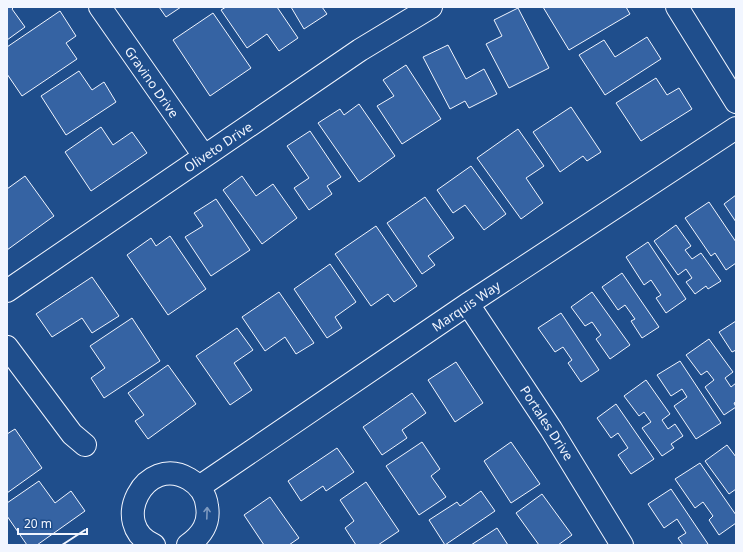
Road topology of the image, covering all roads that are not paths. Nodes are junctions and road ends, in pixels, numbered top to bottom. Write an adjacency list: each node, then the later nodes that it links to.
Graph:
1 (100, 7): 6 (street, Gravino Drive)
2 (431, 7): 6 (street, Oliveto Drive)
3 (677, 7): 4 (street)
4 (736, 102)
5 (736, 128): 8 (street, Marquis Way)
6 (204, 156): 7 (street, Oliveto Drive)
7 (7, 291)
8 (468, 304): 11 (street, Marquis Way); 14 (street, Portales Drive)
9 (7, 347): 10 (street)
10 (85, 445)
11 (198, 487): 12 (street); 13 (street, one-way to 11)
12 (141, 542)
13 (196, 543)
14 (622, 545)

